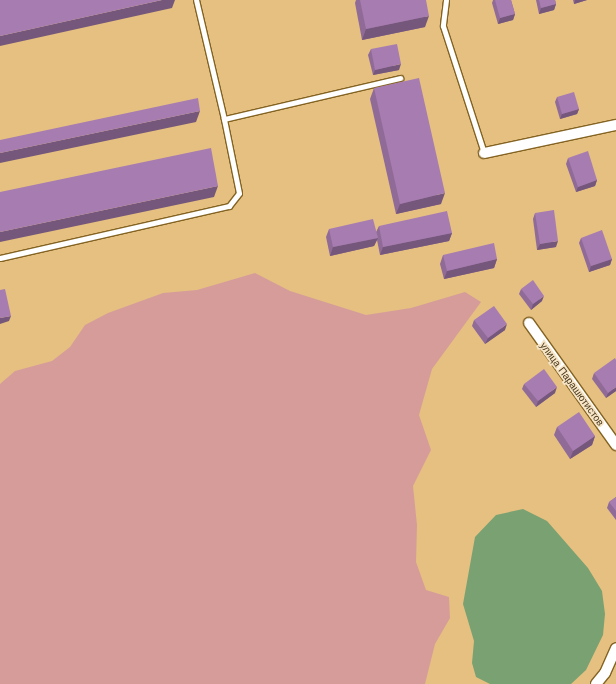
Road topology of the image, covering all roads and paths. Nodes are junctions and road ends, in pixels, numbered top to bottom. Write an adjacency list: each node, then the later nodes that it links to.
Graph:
1 (196, 0): 4 (lane)
2 (446, 0): 6 (lane)
3 (400, 78): 4 (lane)
4 (224, 119): 7 (lane)
5 (616, 125): 6 (street)
6 (484, 153)
7 (0, 258)
8 (528, 323): 9 (street, улица Парашютистов)
9 (616, 445)
10 (616, 648): 11 (street)
11 (596, 684)

